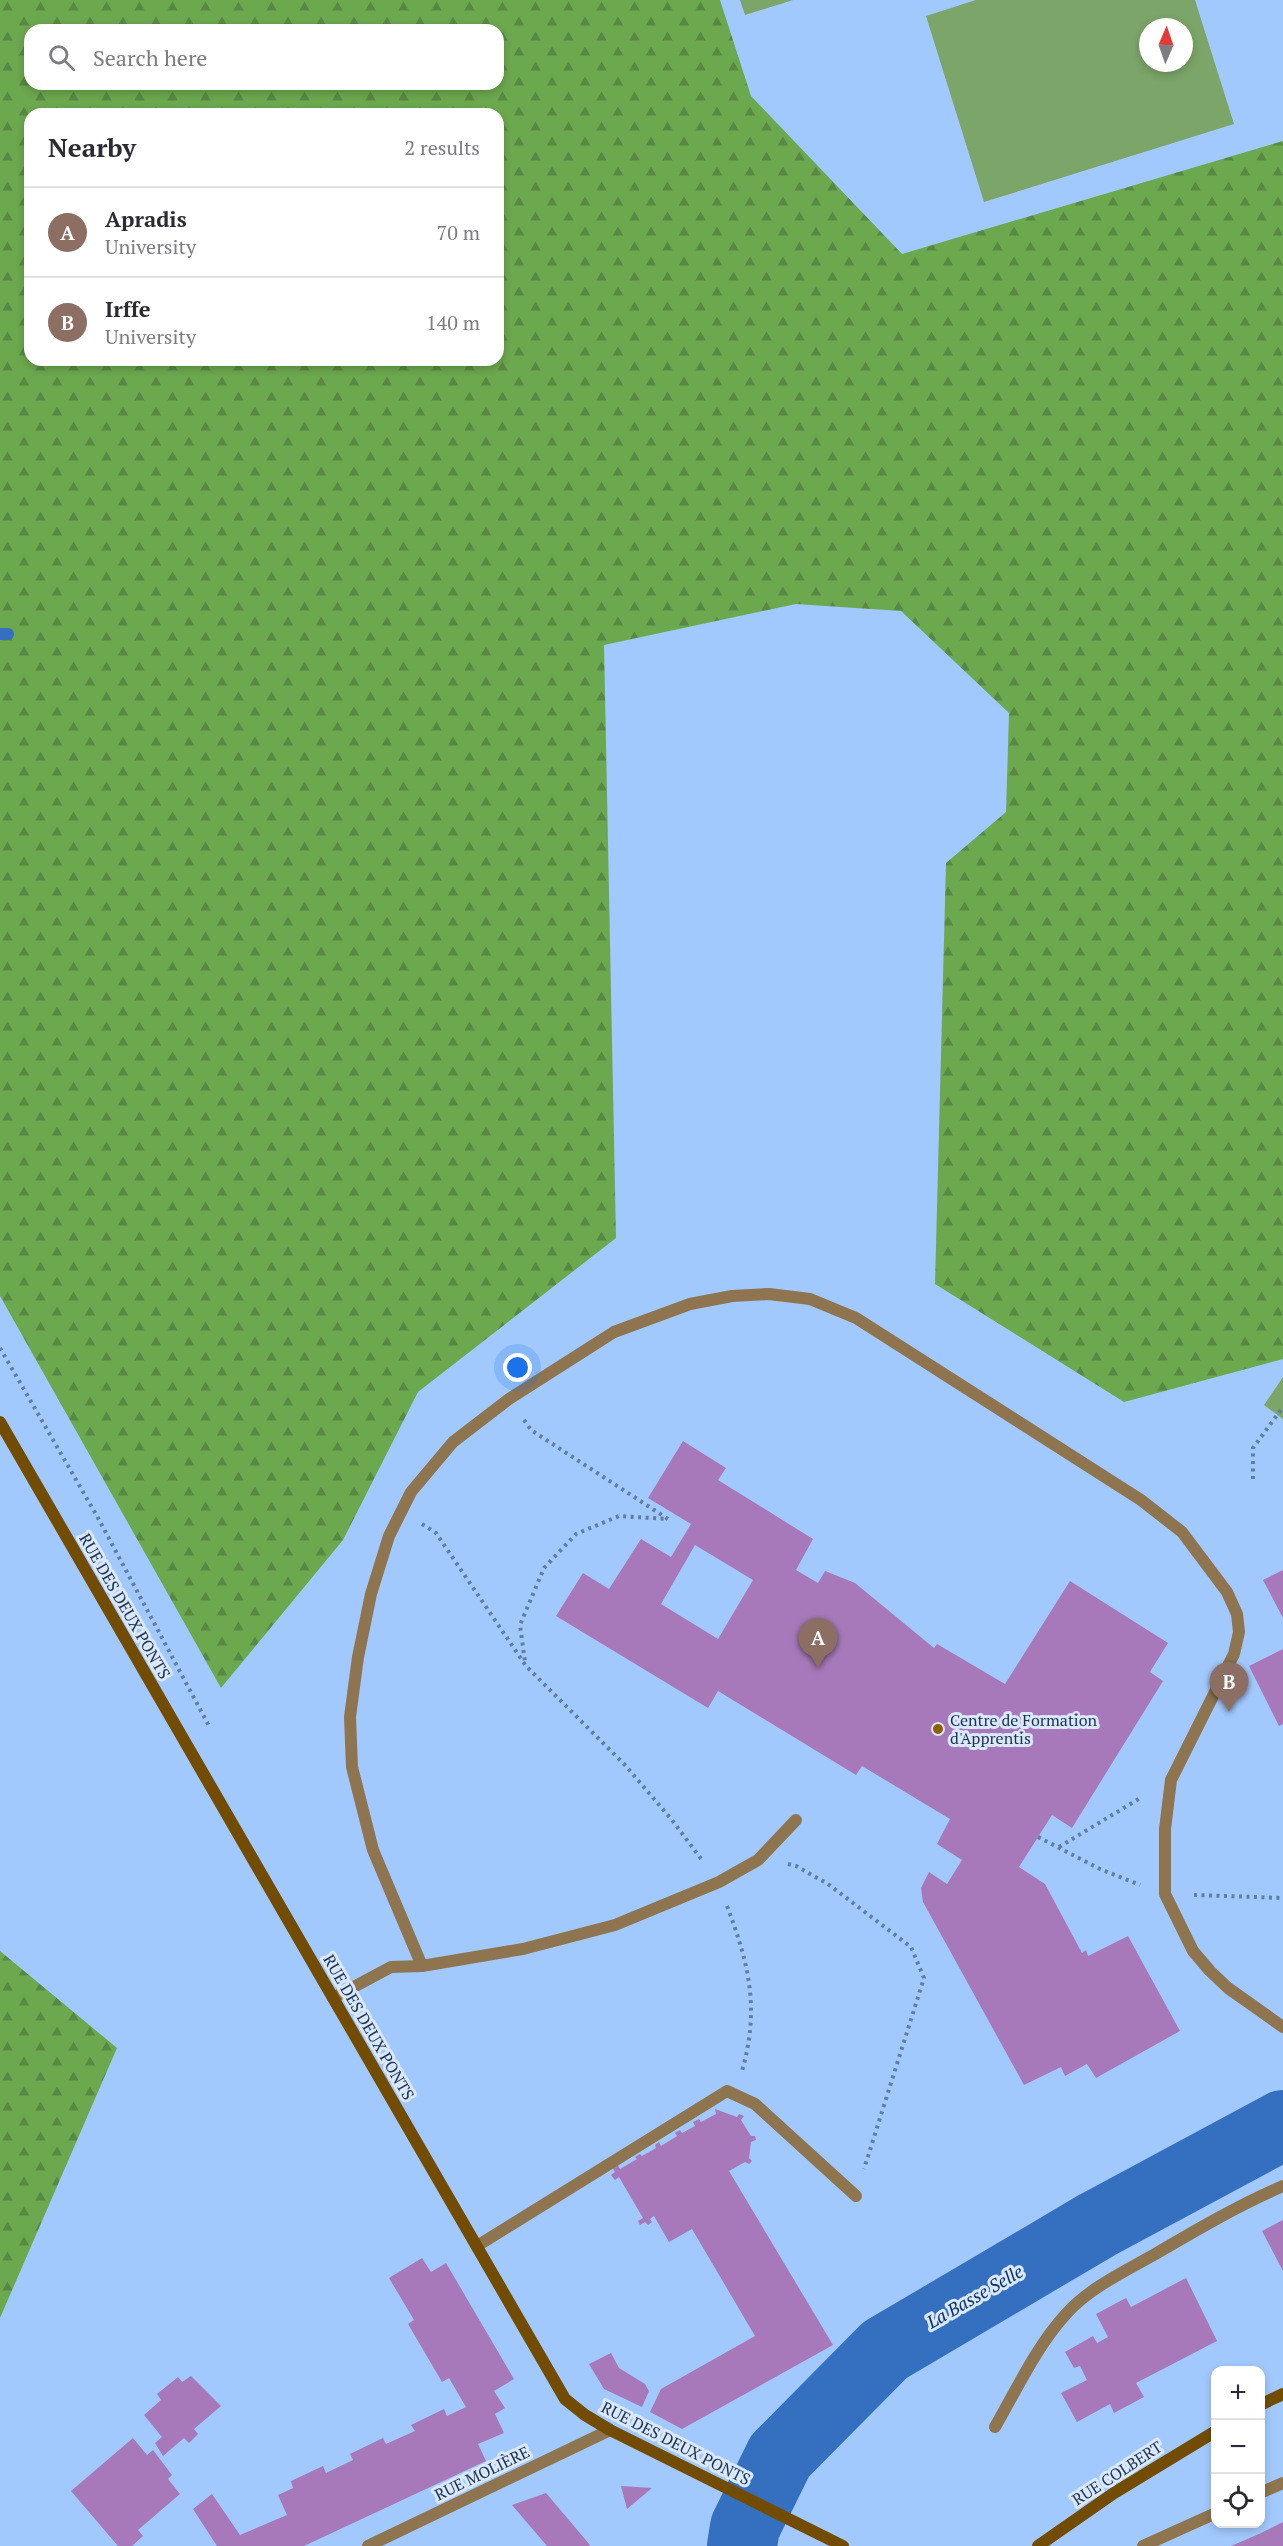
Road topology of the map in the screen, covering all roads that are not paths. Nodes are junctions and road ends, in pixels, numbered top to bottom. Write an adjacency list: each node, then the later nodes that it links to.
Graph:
1 (0, 1422): 4 (street, RUE DES DEUX PONTS)
2 (796, 1820): 3 (street)
3 (422, 1966): 4 (street); 5 (street)
4 (333, 1998): 8 (street, RUE DES DEUX PONTS)
5 (1283, 2027)
6 (1283, 2186): 11 (street)
7 (856, 2196): 8 (street)
8 (477, 2246): 12 (street, RUE DES DEUX PONTS)
9 (1283, 2394): 10 (street)
10 (1265, 2403)
11 (995, 2427)
12 (610, 2430): 17 (street, RUE DES DEUX PONTS); 18 (street, RUE MOLIÈRE)
13 (1211, 2433): 21 (street, RUE COLBERT)
14 (1283, 2483): 15 (street)
15 (1265, 2491)
16 (1211, 2515): 22 (street)
17 (818, 2533): 19 (street); 20 (street, RUE DES DEUX PONTS)
18 (368, 2546)
19 (825, 2546)
20 (843, 2546)
21 (1038, 2546)
22 (1143, 2546)

